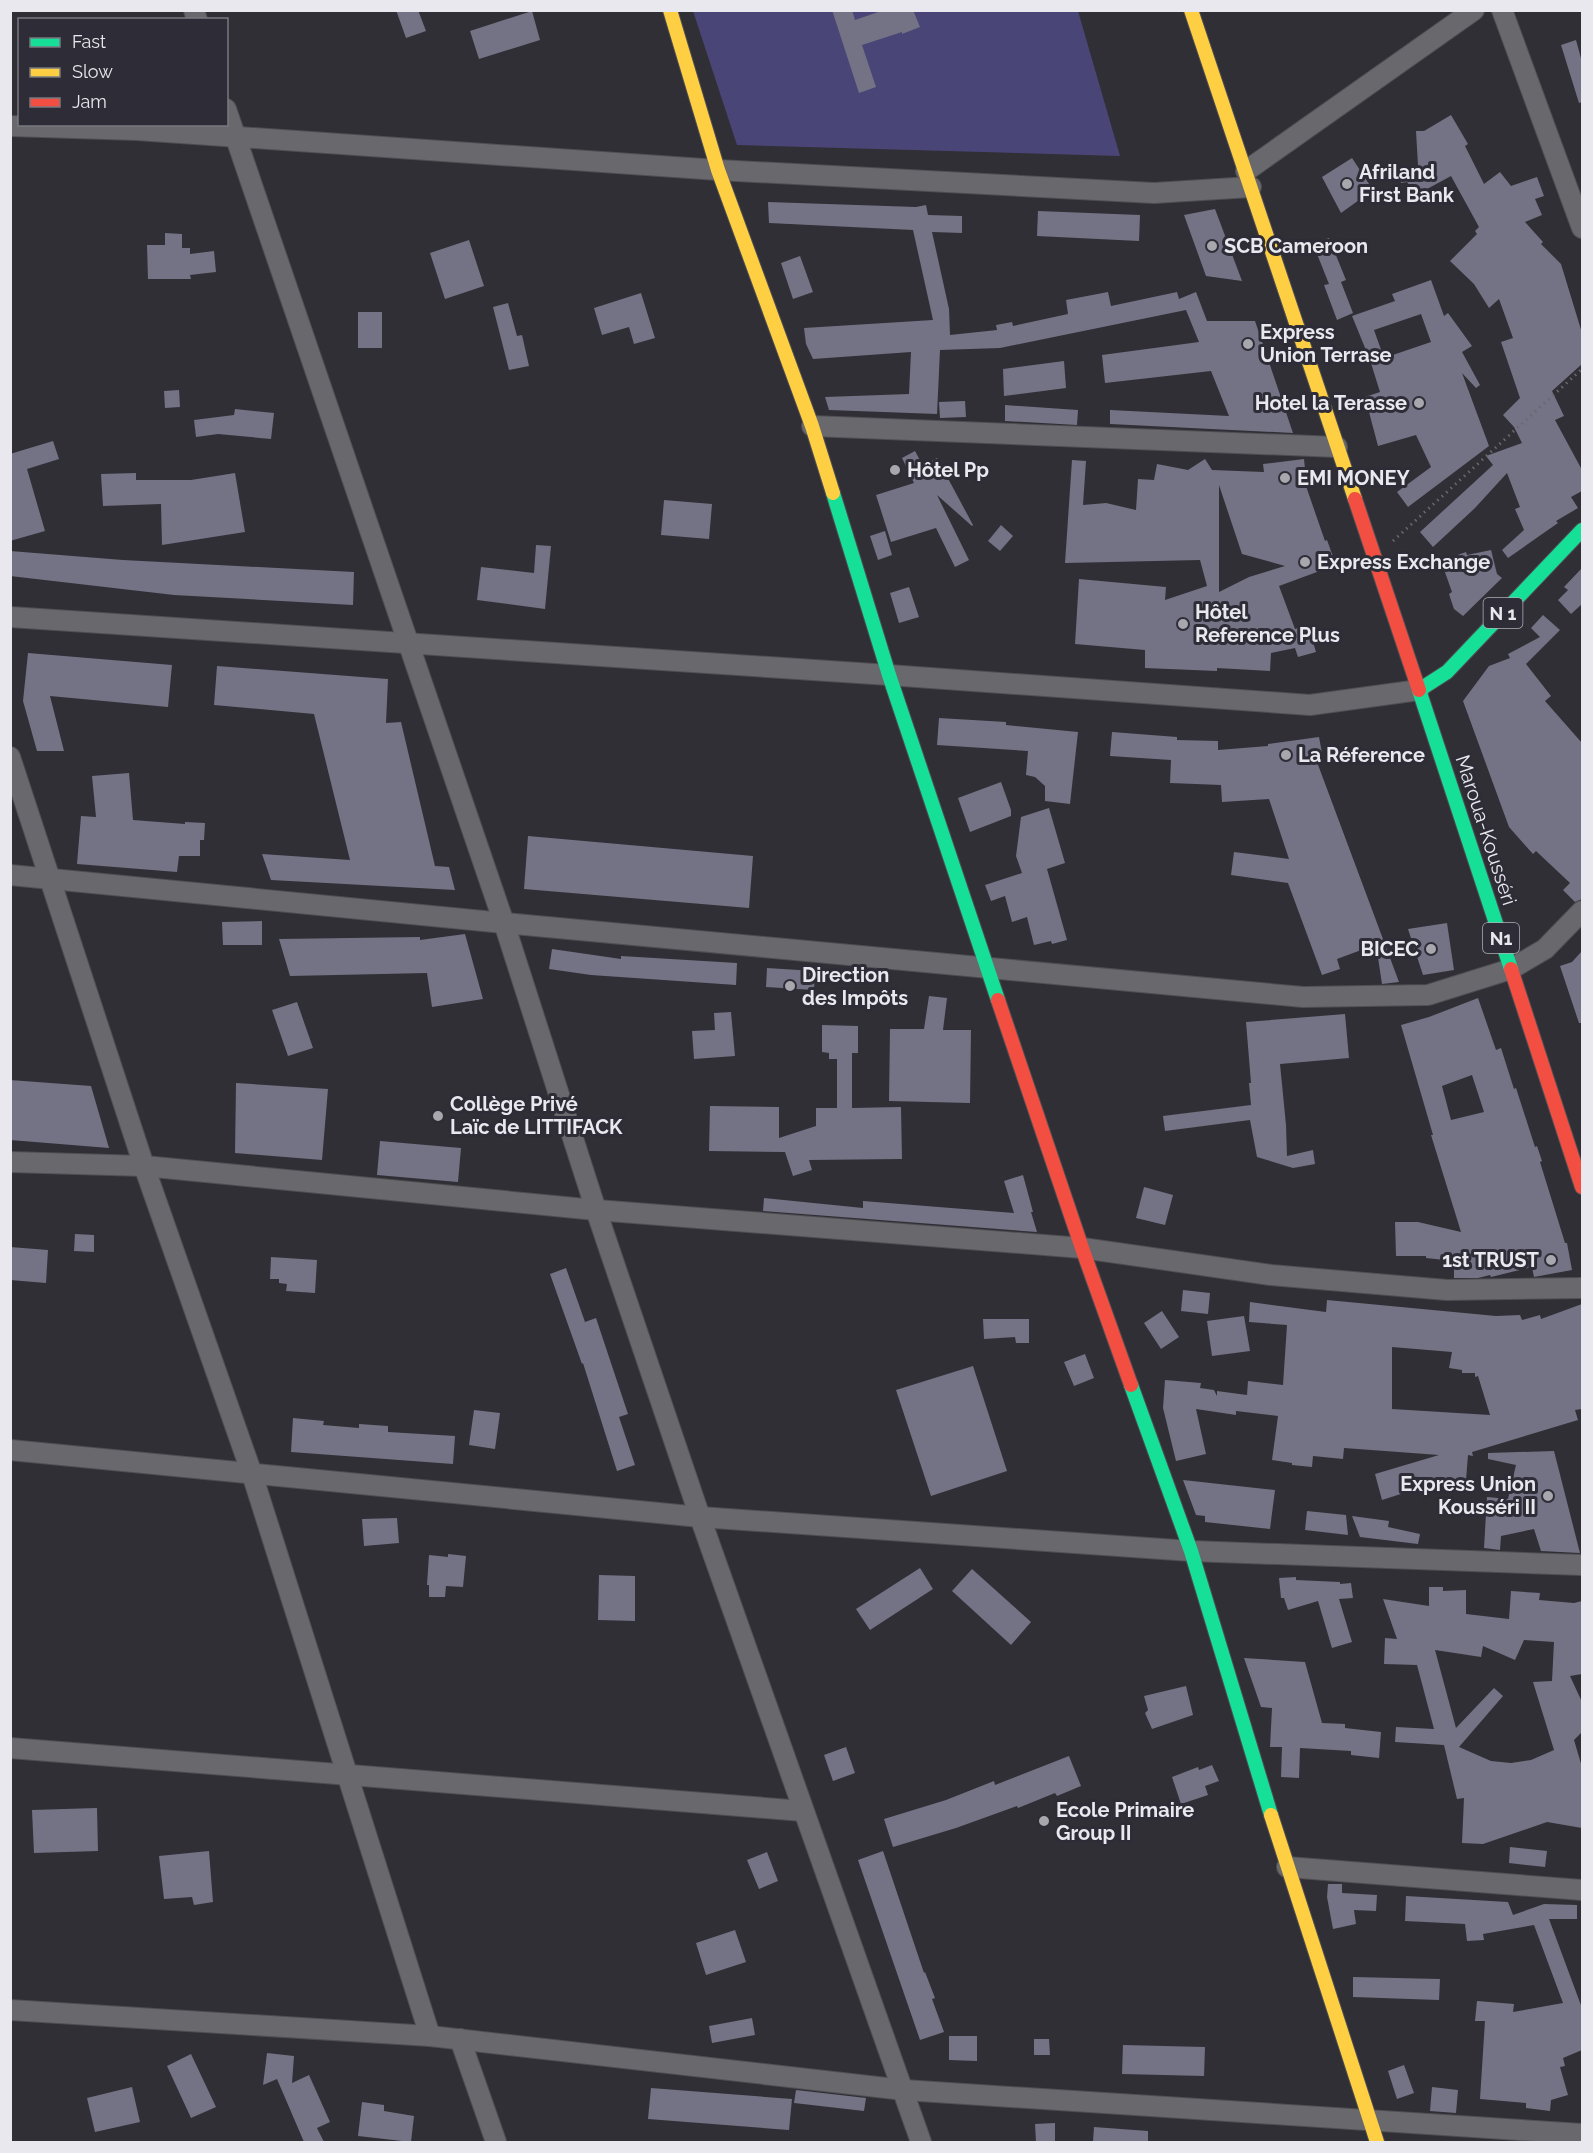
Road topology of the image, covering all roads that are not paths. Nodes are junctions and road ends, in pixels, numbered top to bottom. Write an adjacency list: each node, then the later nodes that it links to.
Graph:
1 (670, 10): 8 (main road)
2 (1191, 10): 9 (main road, Maroua-Kousséri)
3 (1474, 10): 9 (street)
4 (1502, 10): 10 (street)
5 (228, 115): 7 (street)
6 (10, 126): 7 (street)
7 (236, 138): 8 (street); 15 (street)
8 (718, 170): 9 (street); 11 (main road)
9 (1248, 179): 12 (main road, Maroua-Kousséri)
10 (1582, 228)
11 (812, 426): 12 (street); 16 (main road)
12 (1337, 447): 17 (main road, Maroua-Kousséri)
13 (1582, 530): 17 (main road, N 1)
14 (10, 617): 15 (street)
15 (409, 643): 16 (street); 22 (street)
16 (889, 675): 17 (street); 23 (main road)
17 (1419, 690): 24 (main road, Maroua-Kousséri / N1)
18 (10, 757): 20 (street)
19 (10, 875): 20 (street)
20 (50, 879): 22 (street); 26 (street)
21 (1582, 911): 24 (street)
22 (504, 923): 23 (street); 28 (street)
23 (987, 966): 24 (street); 29 (main road)
24 (1511, 969): 27 (main road, Maroua-Kousséri / N1)
25 (10, 1162): 26 (street)
26 (144, 1166): 28 (street); 32 (street)
27 (1582, 1187)
28 (596, 1210): 29 (street); 33 (street)
29 (1082, 1248): 30 (street); 34 (main road)
30 (1582, 1288)
31 (10, 1450): 32 (street)
32 (252, 1474): 33 (street); 37 (street)
33 (700, 1517): 34 (street); 38 (street)
34 (1191, 1551): 35 (street); 39 (main road)
35 (1582, 1565)
36 (10, 1748): 37 (street)
37 (347, 1775): 38 (street); 42 (street)
38 (803, 1811): 44 (street)
39 (1287, 1867): 40 (street); 45 (main road)
40 (1582, 1890)
41 (10, 2010): 42 (street)
42 (430, 2036): 43 (street)
43 (460, 2039): 44 (street); 47 (street)
44 (904, 2090): 45 (street); 48 (street)
45 (1368, 2120): 46 (street); 49 (main road)
46 (1582, 2134)
47 (496, 2142)
48 (921, 2142)
49 (1377, 2142)

